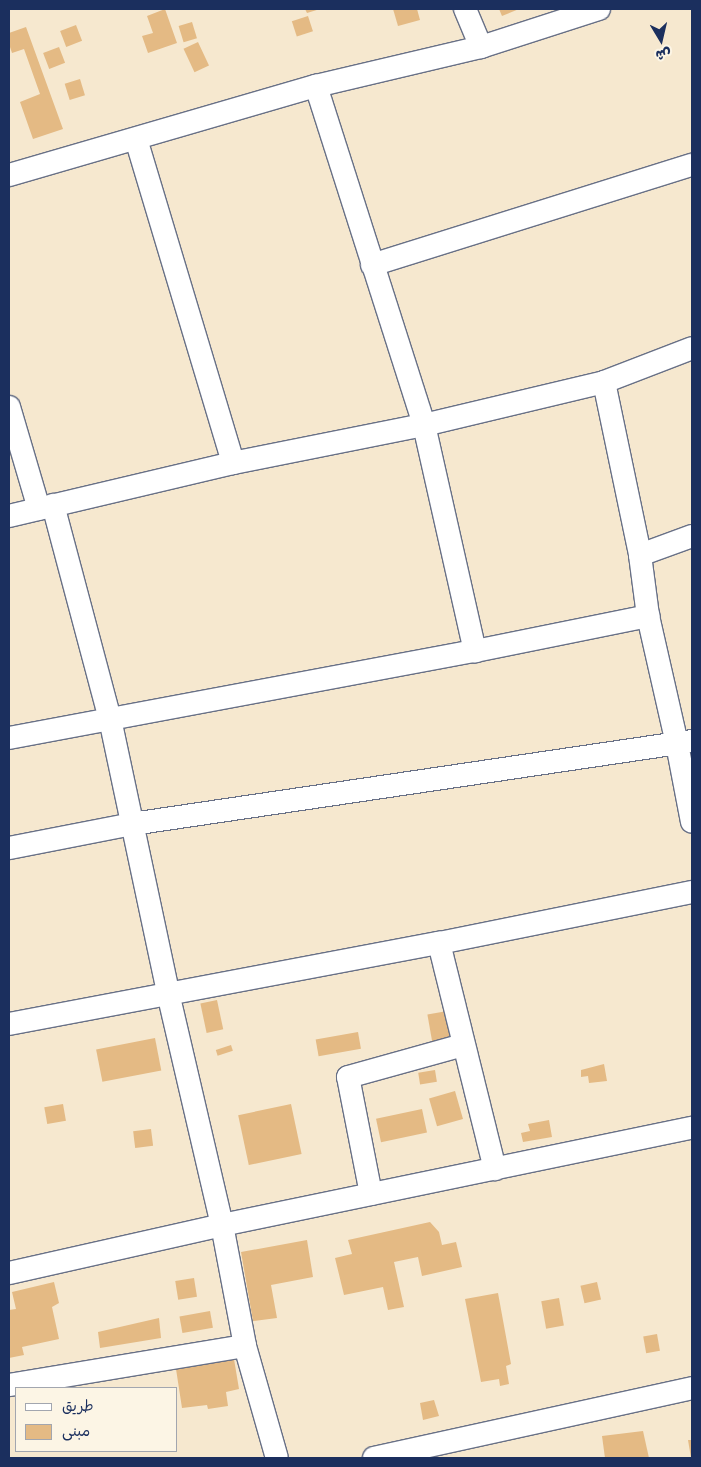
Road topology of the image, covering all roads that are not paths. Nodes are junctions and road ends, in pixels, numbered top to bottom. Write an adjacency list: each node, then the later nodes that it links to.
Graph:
1 (465, 9): 3 (street)
2 (599, 9): 3 (street)
3 (481, 47): 4 (street)
4 (316, 86): 5 (street); 8 (street)
5 (136, 139): 7 (street); 13 (street)
6 (692, 165): 8 (street)
7 (9, 175)
8 (372, 265): 12 (street)
9 (692, 348): 10 (street)
10 (604, 382): 12 (street); 17 (street)
11 (9, 408): 14 (street)
12 (424, 424): 13 (street); 19 (street)
13 (233, 463): 14 (street)
14 (46, 507): 15 (street); 20 (street)
15 (9, 516)
16 (692, 536): 17 (street)
17 (640, 555): 18 (street)
18 (648, 616): 19 (street); 22 (street)
19 (476, 651): 20 (street)
20 (110, 719): 21 (street); 24 (street)
21 (9, 738)
22 (685, 742): 23 (street); 24 (street)
23 (692, 822)
24 (132, 824): 25 (street); 28 (street)
25 (9, 848)
26 (692, 892): 27 (street)
27 (439, 943): 28 (street); 30 (street)
28 (168, 993): 29 (street); 34 (street)
29 (9, 1024)
30 (463, 1046): 32 (street); 33 (street)
31 (692, 1128): 32 (street)
32 (495, 1169): 33 (street)
33 (372, 1194): 34 (street)
34 (222, 1225): 35 (street); 36 (street)
35 (9, 1273)
36 (245, 1346): 37 (street); 39 (street)
37 (9, 1385)
38 (692, 1388): 40 (street)
39 (277, 1458)
40 (374, 1458)

